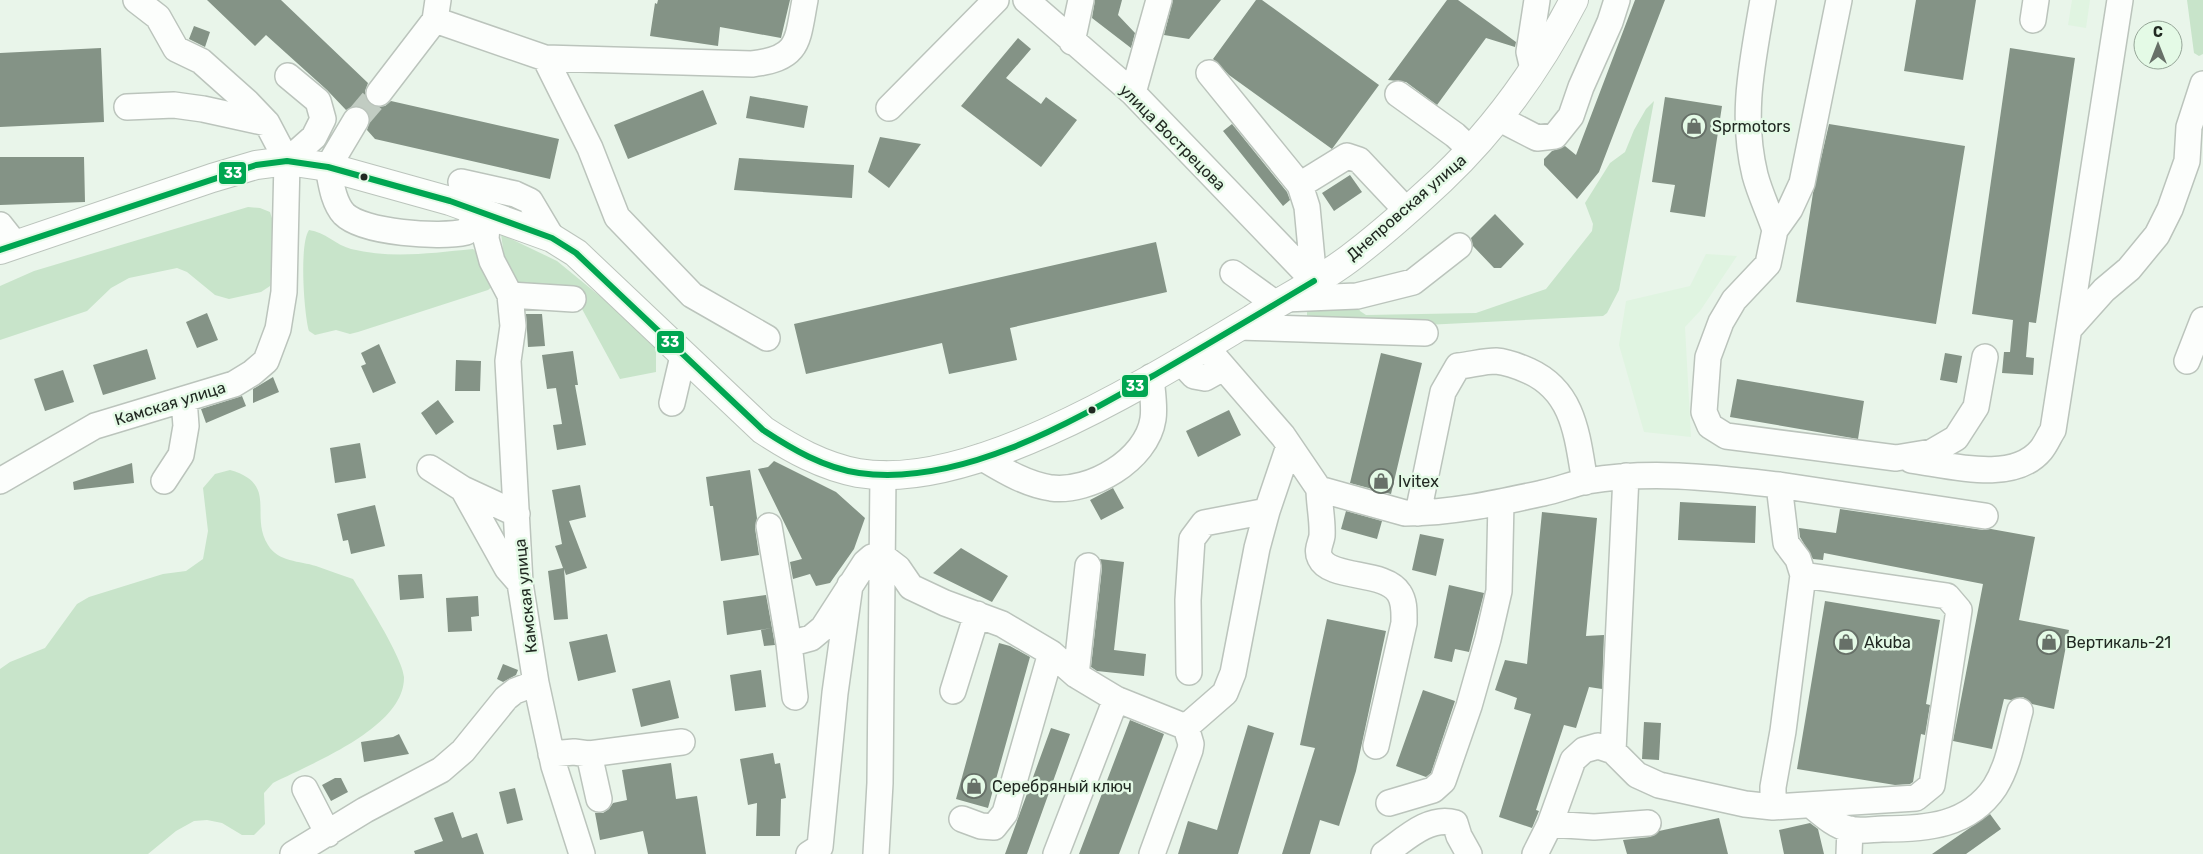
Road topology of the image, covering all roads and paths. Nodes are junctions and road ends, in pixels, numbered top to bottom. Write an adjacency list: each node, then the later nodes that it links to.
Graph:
1 (136, 0): 27 (street)
2 (805, 0): 15 (street)
3 (996, 0): 24 (street)
4 (1026, 0): 14 (street, улица Вострецова)
5 (1081, 0): 14 (street)
6 (1159, 0): 21 (street)
7 (1537, 0): 16 (street)
8 (1574, 0): 16 (main road, Днепровская улица)
9 (1617, 0): 25 (street)
10 (1763, 0): 35 (street)
11 (1839, 0): 35 (street)
12 (2120, 0): 46 (street)
13 (436, 10): 15 (street); 20 (street)
14 (1072, 42): 21 (street, улица Вострецова)
15 (545, 58): 48 (street)
16 (1533, 69): 25 (main road, Днепровская улица)
17 (1209, 73): 32 (street)
18 (288, 76): 29 (street)
19 (2203, 84): 46 (street)
20 (379, 93)
21 (1133, 93): 40 (street, улица Вострецова)
22 (1398, 94): 28 (street)
23 (127, 107): 27 (street)
24 (889, 108)
25 (1498, 118): 28 (main road, Днепровская улица)
26 (356, 120): 30 (street)
27 (267, 123): 29 (street)
28 (1471, 150): 33 (main road, Днепровская улица)
29 (287, 161): 30 (main road, Днепровская улица); 37 (main road, Днепровская улица); 56 (street, Камская улица)
30 (328, 167): 34 (main road, Днепровская улица); 34 (street)
31 (461, 182): 36 (street)
32 (1300, 186): 33 (street); 40 (street)
33 (1407, 211): 40 (main road, Днепровская улица)
34 (484, 212): 36 (main road, Днепровская улица); 41 (street, Камская улица)
35 (1775, 230): 60 (street)
36 (552, 238): 50 (main road, Днепровская улица)
37 (5, 240)
38 (1459, 246): 43 (street)
39 (1233, 274): 43 (street)
40 (1314, 281): 43 (main road, Днепровская улица)
41 (510, 295): 42 (street); 73 (street, Камская улица)
42 (573, 299)
43 (1280, 301): 45 (main road, Днепровская улица)
44 (2203, 320): 53 (street)
45 (1238, 327): 47 (street); 49 (main road, Днепровская улица)
46 (2070, 328): 60 (street)
47 (1426, 333)
48 (767, 338)
49 (1205, 346): 52 (main road, Днепровская улица); 54 (street)
50 (683, 356): 57 (street); 62 (main road, Днепровская улица)
51 (1985, 357): 60 (street)
52 (1180, 361): 54 (street); 55 (main road, Днепровская улица)
53 (2187, 361)
54 (1223, 368): 58 (street)
55 (1151, 377): 59 (main road, Днепровская улица); 59 (street)
56 (184, 399): 64 (street, Камская улица); 65 (street)
57 (672, 403)
58 (1289, 446): 69 (street); 71 (street)
59 (981, 457): 62 (main road, Днепровская улица)
60 (1896, 458)
61 (430, 468): 68 (street)
62 (883, 474): 76 (street)
63 (1626, 476): 66 (street); 67 (street); 94 (street)
64 (0, 481)
65 (164, 481)
66 (1585, 482): 70 (street); 72 (street)
67 (1780, 485): 74 (street); 78 (street)
68 (463, 489): 73 (street); 79 (street)
69 (1318, 490): 72 (street); 93 (street)
70 (1501, 502): 72 (street); 99 (street)
71 (1266, 511): 84 (street); 91 (street)
72 (1418, 513)
73 (517, 514): 79 (street, Камская улица)
74 (1985, 516)
75 (768, 526): 82 (street)
76 (882, 555): 80 (street); 81 (street); 110 (street)
77 (1088, 566): 85 (street)
78 (1803, 575): 100 (street); 101 (street)
79 (520, 583): 86 (street, Камская улица)
80 (850, 585): 82 (street); 107 (street)
81 (977, 614): 83 (street); 87 (street)
82 (790, 644): 88 (street)
83 (1051, 653): 85 (street); 102 (street)
84 (1189, 672)
85 (1076, 675): 89 (street)
86 (536, 684): 95 (street, Камская улица); 106 (street)
87 (953, 691)
88 (795, 697)
89 (1116, 699): 91 (street); 111 (street)
90 (2020, 711): 105 (street)
91 (1186, 727): 112 (street)
92 (682, 742): 96 (street)
93 (1376, 746)
94 (1613, 751): 101 (street); 104 (street)
95 (551, 754): 96 (street); 109 (street, Камская улица)
96 (589, 754): 98 (street)
97 (305, 789): 106 (street)
98 (599, 799)
99 (1389, 803)
100 (1811, 805): 101 (street); 105 (street)
101 (1773, 807)
102 (962, 819)
103 (1648, 823): 104 (street)
104 (1550, 824): 115 (street)
105 (1850, 830): 116 (street)
106 (328, 834): 108 (street)
107 (816, 852)
108 (292, 854)
109 (582, 854)
110 (876, 854)
111 (1056, 854)
112 (1152, 854)
113 (1384, 854): 114 (street)
114 (1469, 854)
115 (1535, 854)
116 (1849, 854)

